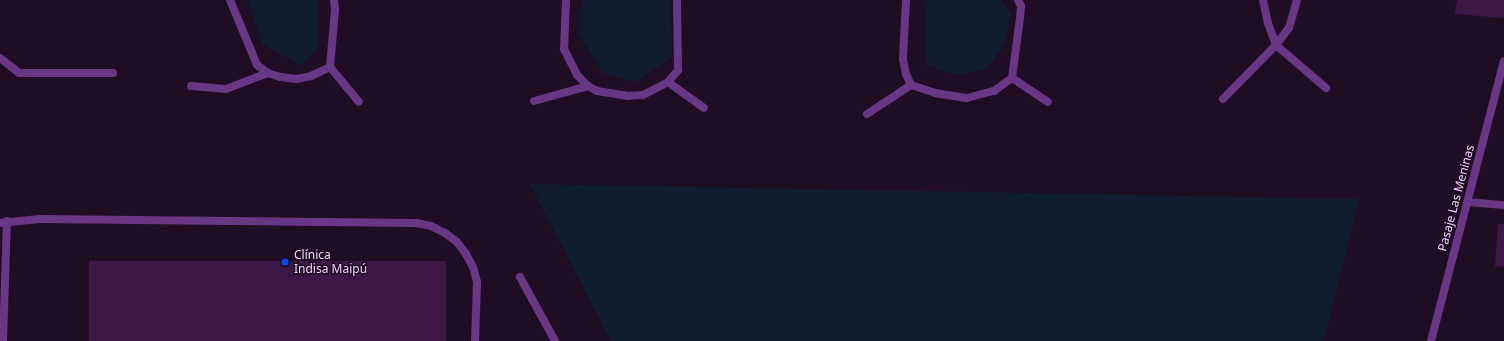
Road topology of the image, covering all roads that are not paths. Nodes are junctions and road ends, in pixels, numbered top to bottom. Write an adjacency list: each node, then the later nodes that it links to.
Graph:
1 (230, 0): 14 (street)
2 (334, 0): 12 (street)
3 (566, 0): 19 (street)
4 (677, 0): 16 (street)
5 (906, 0): 17 (street)
6 (1018, 0): 15 (street)
7 (1263, 0): 9 (street)
8 (1297, 0): 9 (street)
9 (1276, 45): 20 (street); 21 (street)
10 (0, 58): 13 (street)
11 (1504, 61): 27 (street, Pasaje Las Meninas)
12 (330, 67): 14 (street); 23 (street)
13 (113, 73)
14 (268, 74): 18 (street)
15 (1012, 78): 17 (street); 24 (street)
16 (668, 82): 19 (street); 25 (street)
17 (911, 85): 26 (street)
18 (191, 86)
19 (588, 86): 22 (street)
20 (1326, 88)
21 (1223, 99)
22 (534, 101)
23 (359, 102)
24 (1048, 102)
25 (704, 108)
26 (867, 114)
27 (1468, 202): 28 (street); 34 (street, Pasaje Las Meninas)
28 (1504, 205)
29 (4, 222): 31 (street); 32 (street)
30 (520, 277): 33 (street)
31 (3, 341)
32 (474, 341)
33 (555, 341)
34 (1431, 341)

